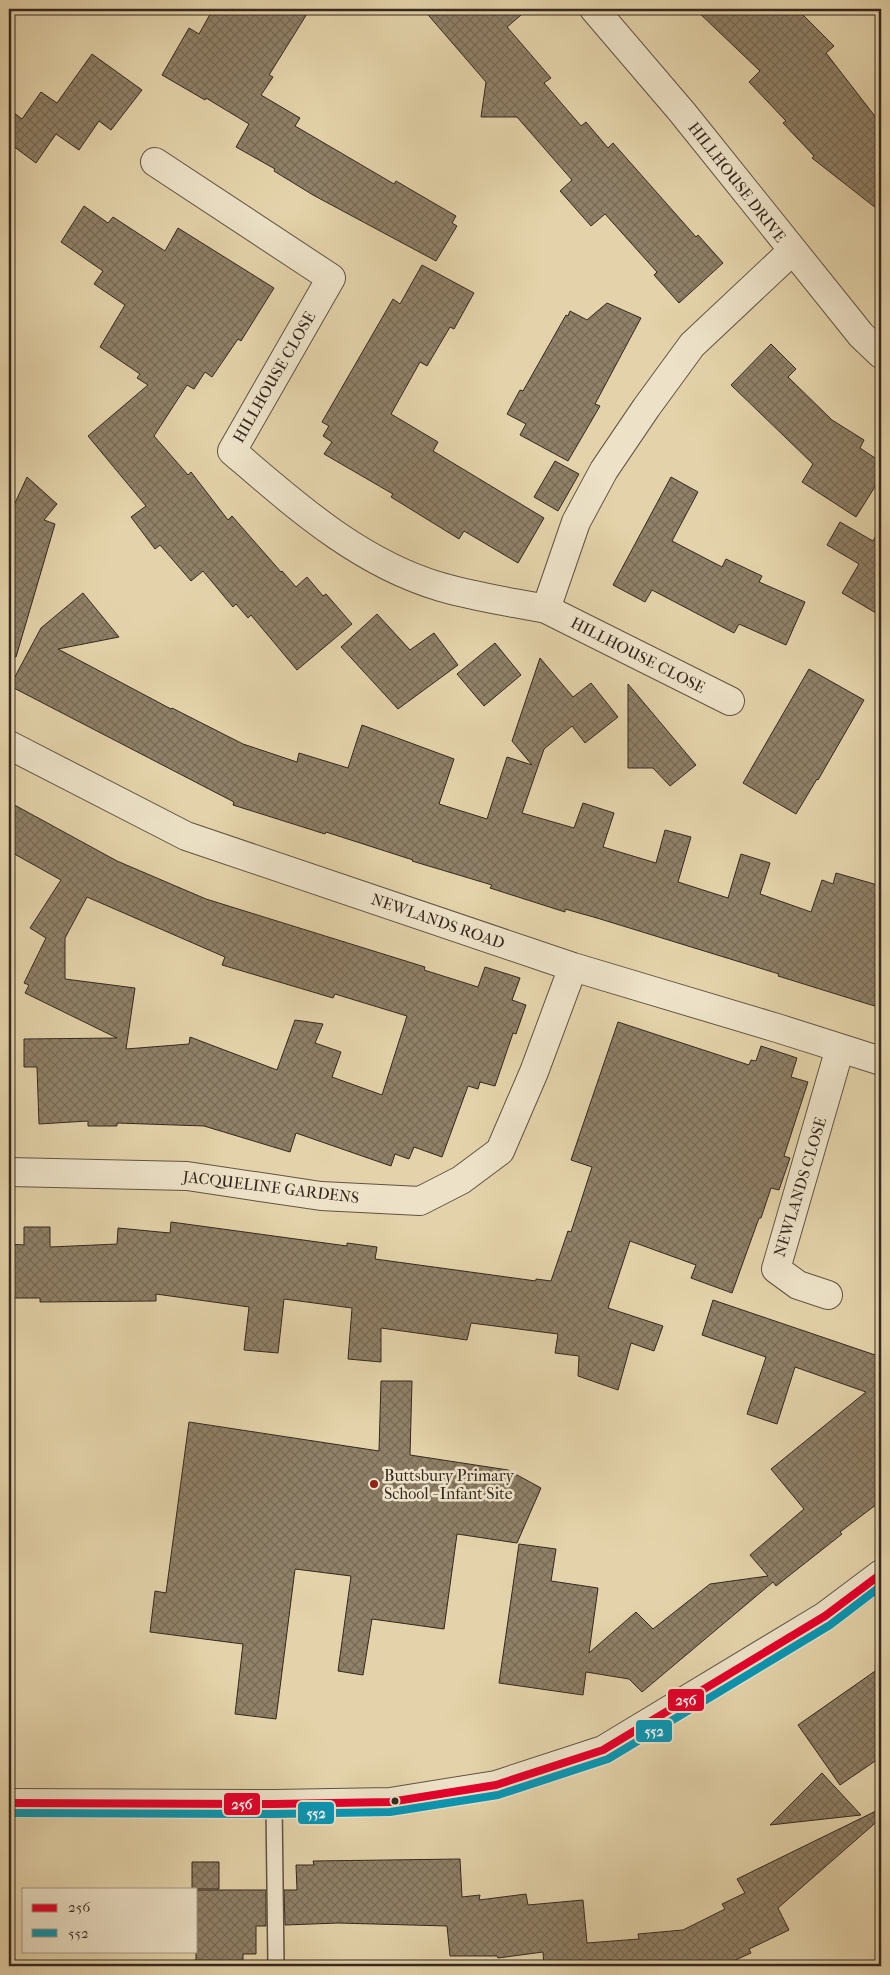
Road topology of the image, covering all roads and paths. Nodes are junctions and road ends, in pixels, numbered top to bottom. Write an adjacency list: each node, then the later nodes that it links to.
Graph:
1 (594, 9): 3 (street, HILLHOUSE DRIVE)
2 (155, 162): 5 (street, HILLHOUSE CLOSE)
3 (792, 251): 4 (street, HILLHOUSE DRIVE); 5 (street)
4 (881, 354)
5 (546, 609): 6 (street, HILLHOUSE CLOSE)
6 (730, 702)
7 (9, 745): 8 (street, NEWLANDS ROAD)
8 (574, 967): 9 (street, NEWLANDS ROAD); 11 (street, JACQUELINE GARDENS)
9 (840, 1048): 10 (street, NEWLANDS ROAD); 12 (street, NEWLANDS CLOSE)
10 (881, 1061)
11 (9, 1172)
12 (828, 1295)
13 (881, 1574): 15 (street)
14 (9, 1803): 15 (street)
15 (274, 1804): 16 (lane)
16 (276, 1966)

